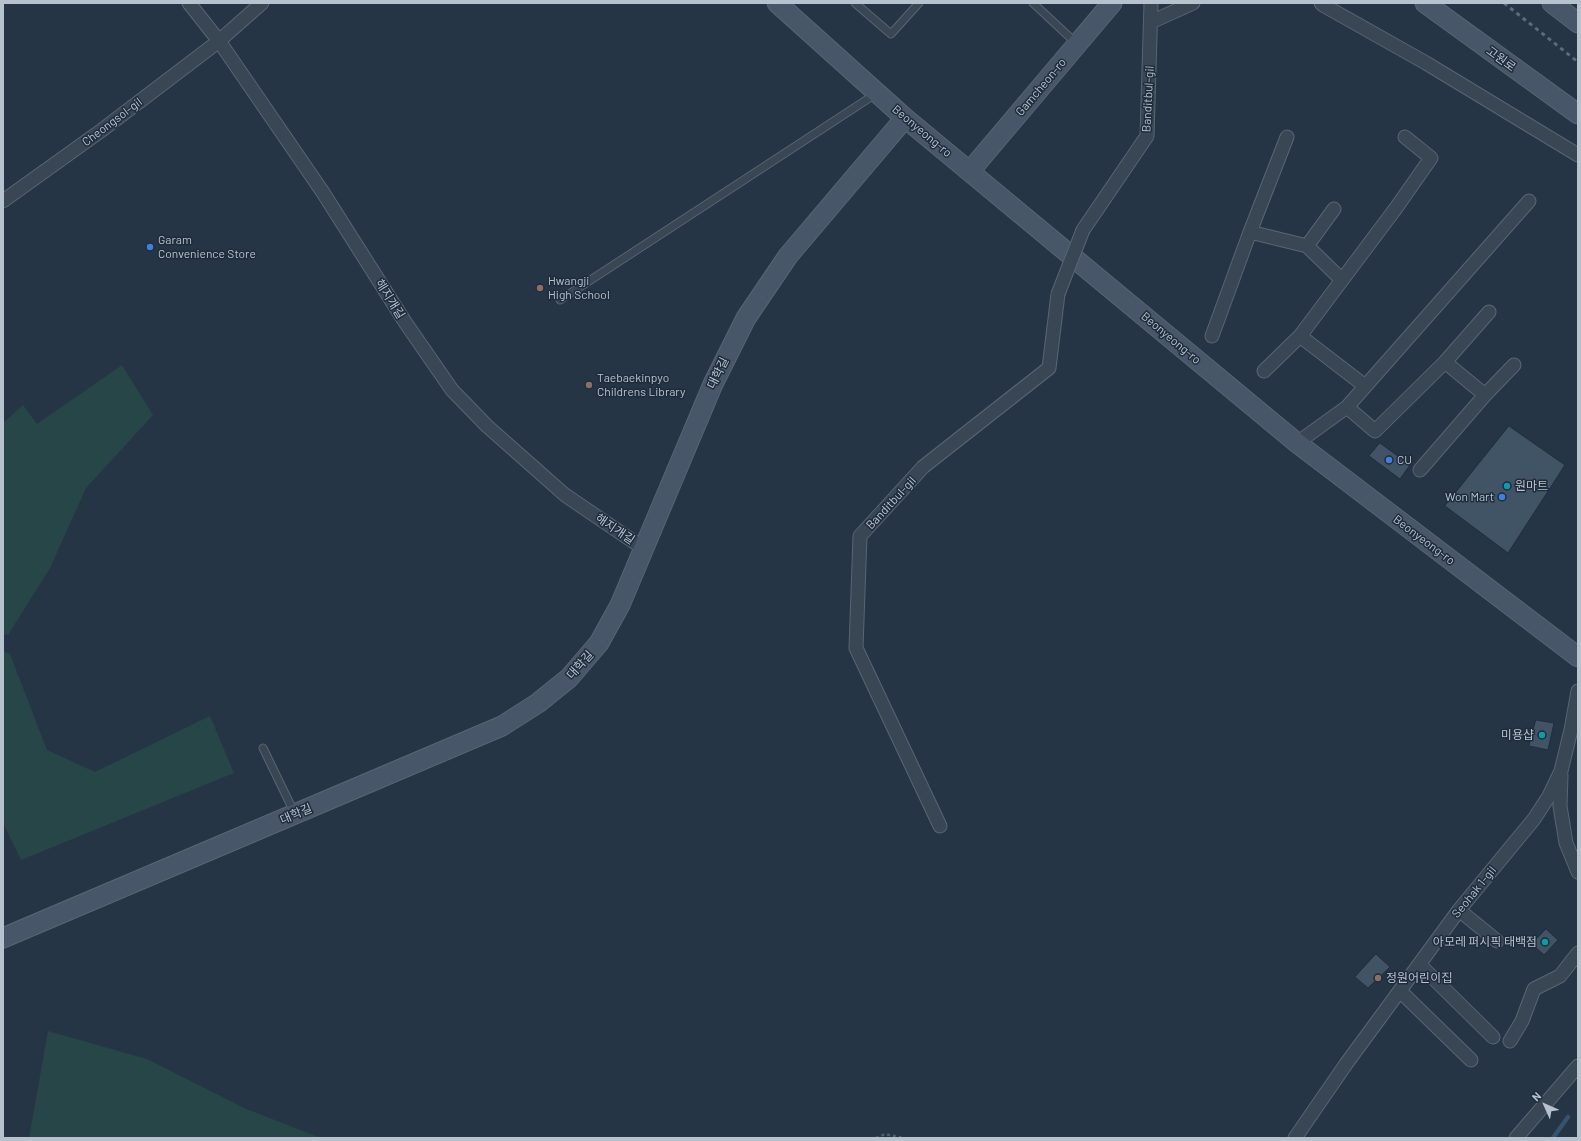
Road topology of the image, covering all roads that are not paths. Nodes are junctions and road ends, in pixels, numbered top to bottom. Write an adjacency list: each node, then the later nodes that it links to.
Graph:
1 (189, 3): 15 (street, 해지개길)
2 (262, 3): 15 (street, Cheongsol-gil)
3 (777, 3): 17 (street, Beonyeong-ro)
4 (855, 3): 5 (lane)
5 (919, 3)
6 (1033, 3): 16 (lane)
7 (1112, 3): 16 (street, Gamcheon-ro)
8 (1151, 3): 13 (street, Banditbul-gil)
9 (1193, 3): 13 (street)
10 (1321, 3): 22 (street)
11 (1425, 3): 18 (street, 고원로)
12 (1552, 3): 14 (street)
13 (1151, 22): 48 (street, Banditbul-gil, bridge)
14 (1578, 23)
15 (219, 42): 24 (street, Cheongsol-gil); 42 (street, 해지개길)
16 (1077, 44): 23 (street, Gamcheon-ro)
17 (877, 93): 19 (street, Beonyeong-ro); 30 (lane)
18 (1578, 114)
19 (906, 118): 23 (street, Beonyeong-ro); 42 (street, 대학길)
20 (1287, 137): 27 (street)
21 (1405, 137): 29 (street)
22 (1578, 155)
23 (970, 171): 40 (street, Beonyeong-ro)
24 (3, 201)
25 (1529, 201): 37 (street)
26 (1334, 209): 28 (street)
27 (1250, 232): 28 (street); 32 (street)
28 (1307, 246): 29 (street)
29 (1342, 280): 33 (street)
30 (560, 300)
31 (1489, 312): 34 (street)
32 (1212, 336)
33 (1300, 336): 36 (street); 37 (street)
34 (1445, 362): 38 (street); 39 (street)
35 (1514, 365): 38 (street)
36 (1264, 371)
37 (1365, 386): 39 (street)
38 (1485, 395): 41 (street)
39 (1347, 407): 40 (street)
40 (1297, 443): 43 (street, Beonyeong-ro)
41 (1420, 470)
42 (643, 548): 47 (street, 대학길)
43 (1578, 657)
44 (1578, 691): 46 (street, Seohak 1-gil)
45 (263, 748): 47 (lane)
46 (1561, 771): 49 (street); 50 (street, Seohak 1-gil)
47 (295, 814): 51 (street, 대학길)
48 (940, 826)
49 (1578, 872)
50 (1459, 910): 52 (street); 54 (street, Seohak 1-gil)
51 (3, 938)
52 (1497, 941)
53 (1578, 953): 57 (street)
54 (1420, 965): 55 (street, Seohak 1-gil); 56 (street)
55 (1400, 991): 58 (street); 60 (street, Seohak 1-gil)
56 (1493, 1037)
57 (1510, 1041)
58 (1471, 1060)
59 (1578, 1066): 61 (street)
60 (1295, 1138)
61 (1516, 1138)

